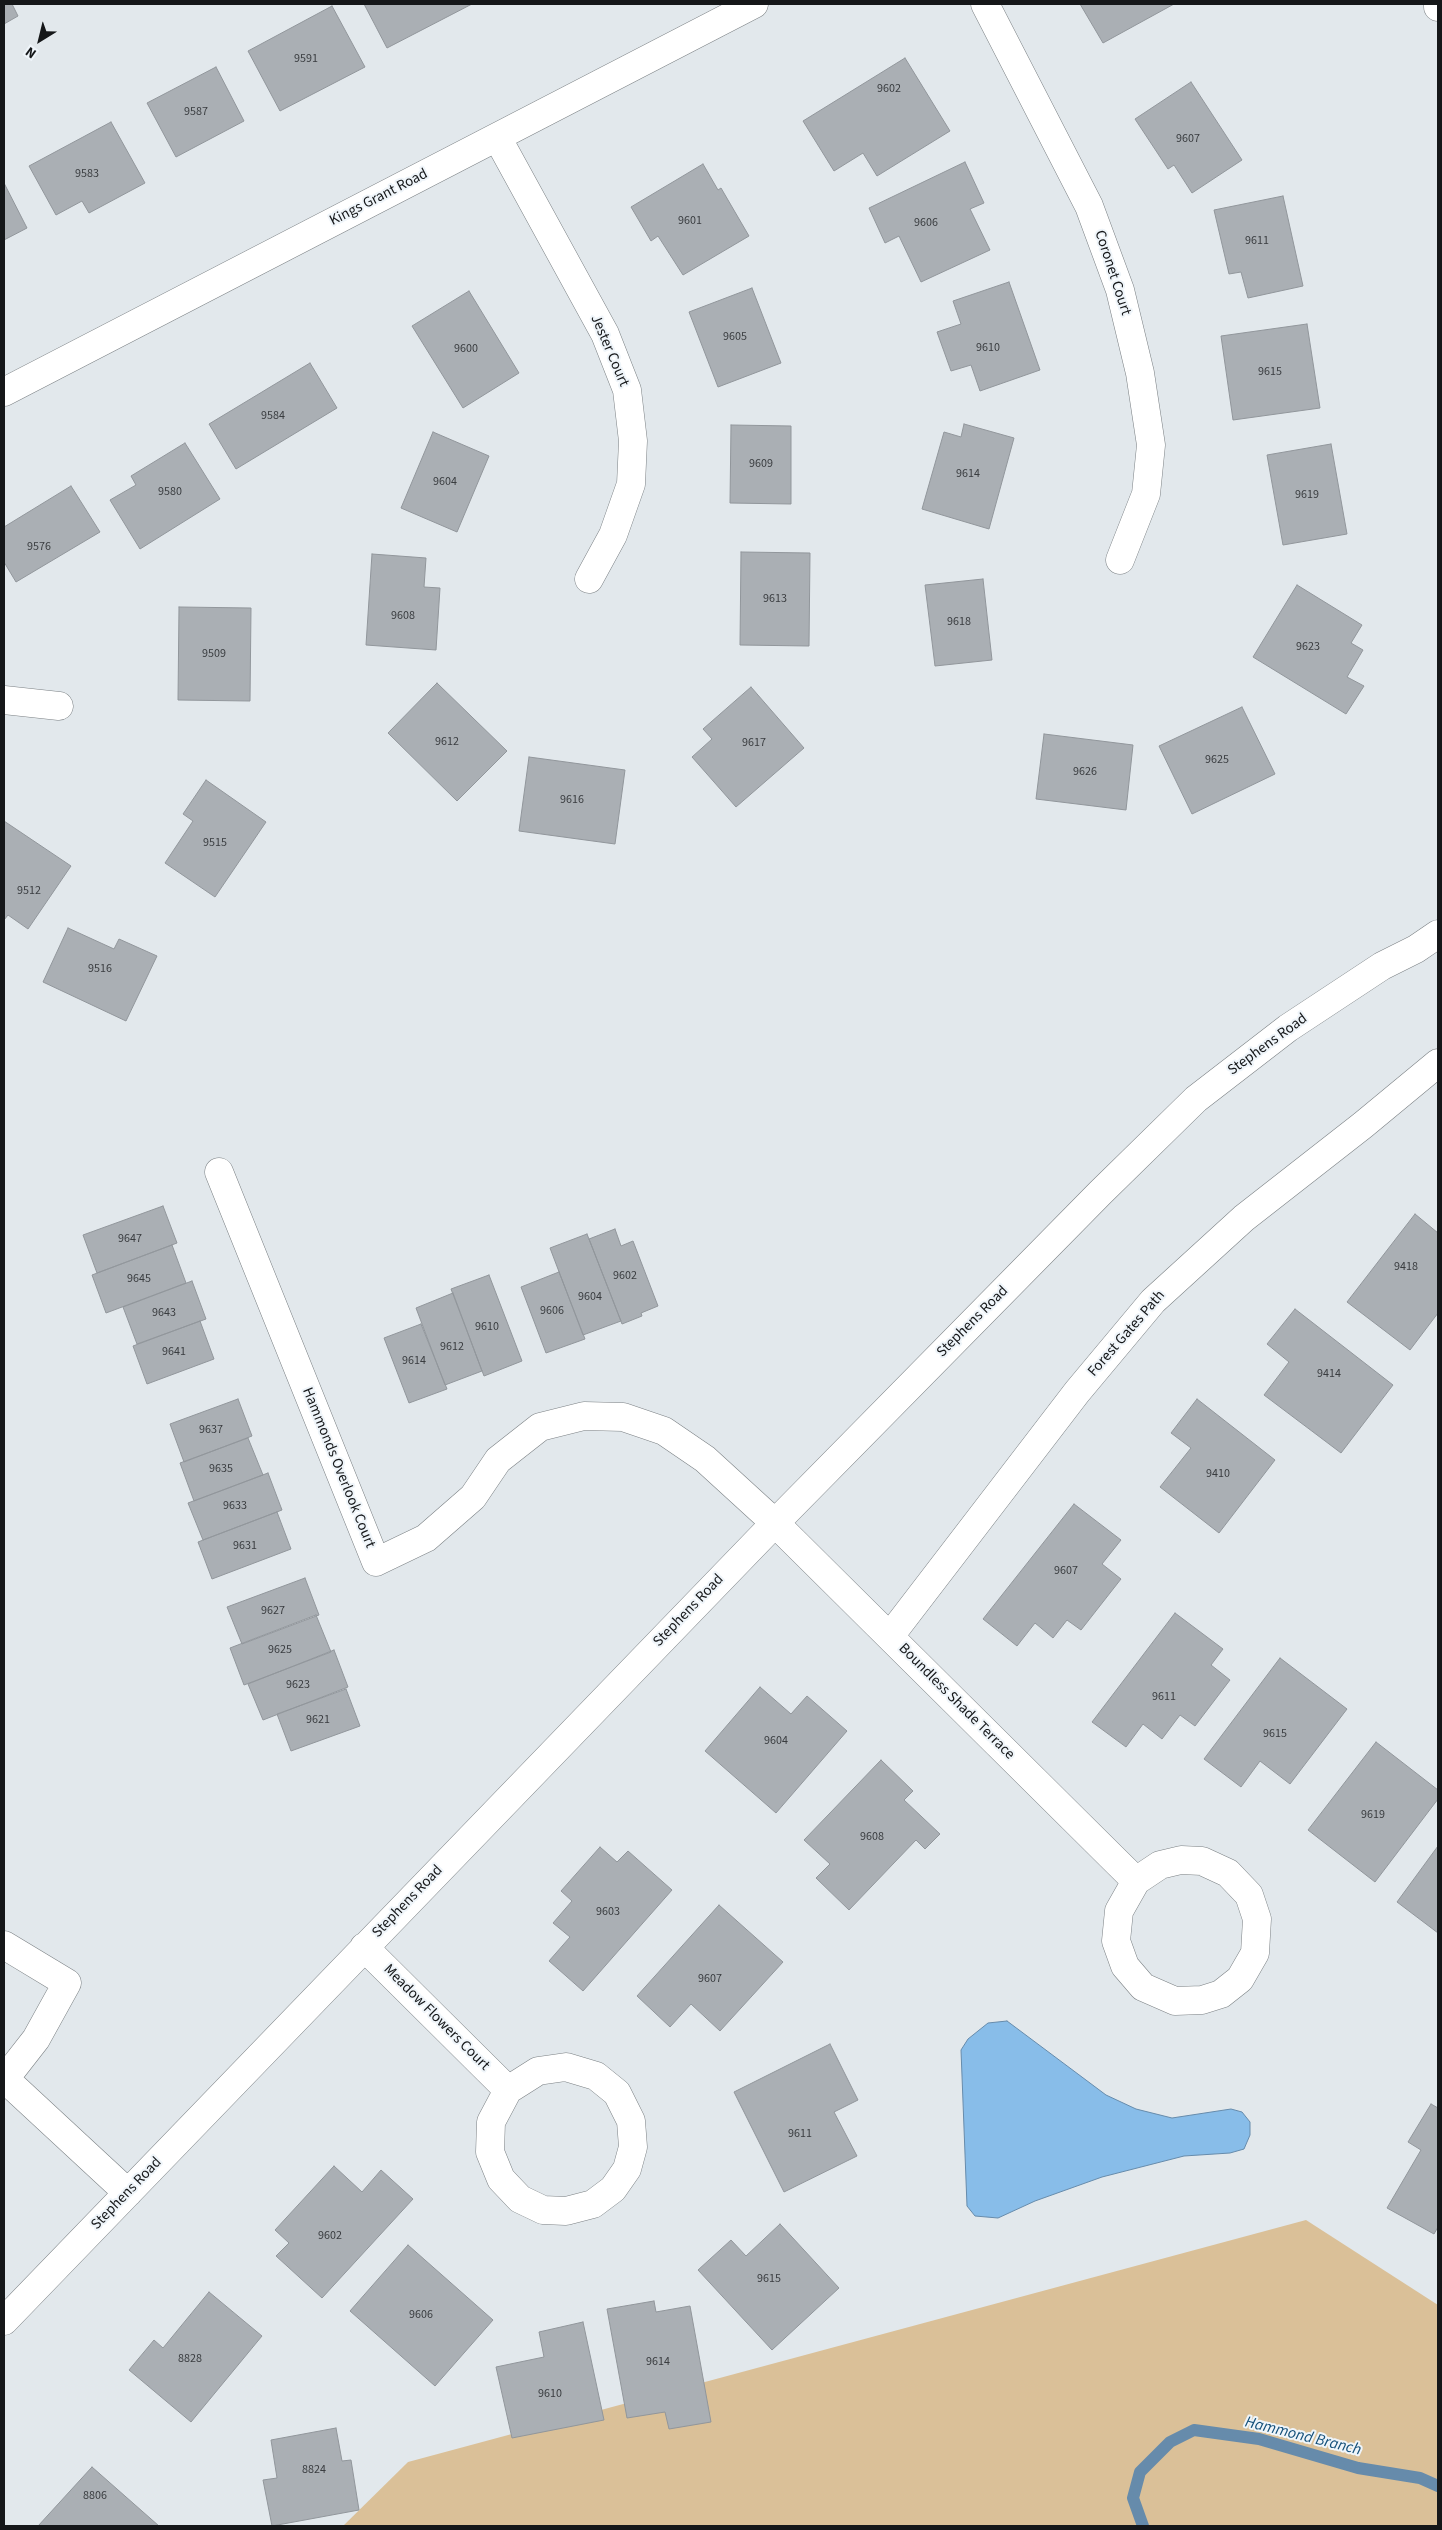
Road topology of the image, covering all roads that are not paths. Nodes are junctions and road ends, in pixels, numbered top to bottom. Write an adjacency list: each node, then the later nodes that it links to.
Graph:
1 (754, 4): 3 (street, Kings Grant Road)
2 (986, 4): 5 (street, Coronet Court)
3 (497, 137): 4 (street, Kings Grant Road); 6 (street, Jester Court)
4 (4, 392)
5 (1120, 560)
6 (589, 579)
7 (4, 700): 8 (street)
8 (59, 706)
9 (1438, 934): 10 (street, Stephens Road)
10 (1427, 947): 13 (street, Stephens Road)
11 (1438, 1063): 14 (street, Forest Gates Path)
12 (219, 1172): 13 (street, Hammonds Overlook Court)
13 (775, 1523): 14 (street, Boundless Shade Terrace); 17 (street, Stephens Road)
14 (890, 1636): 15 (street, Boundless Shade Terrace)
15 (1136, 1881): 15 (street)
16 (4, 1945): 18 (street)
17 (364, 1947): 19 (street, Meadow Flowers Court); 20 (street, Stephens Road)
18 (4, 2080): 20 (street)
19 (508, 2090): 19 (street)
20 (128, 2193): 21 (street, Stephens Road)
21 (4, 2321)

